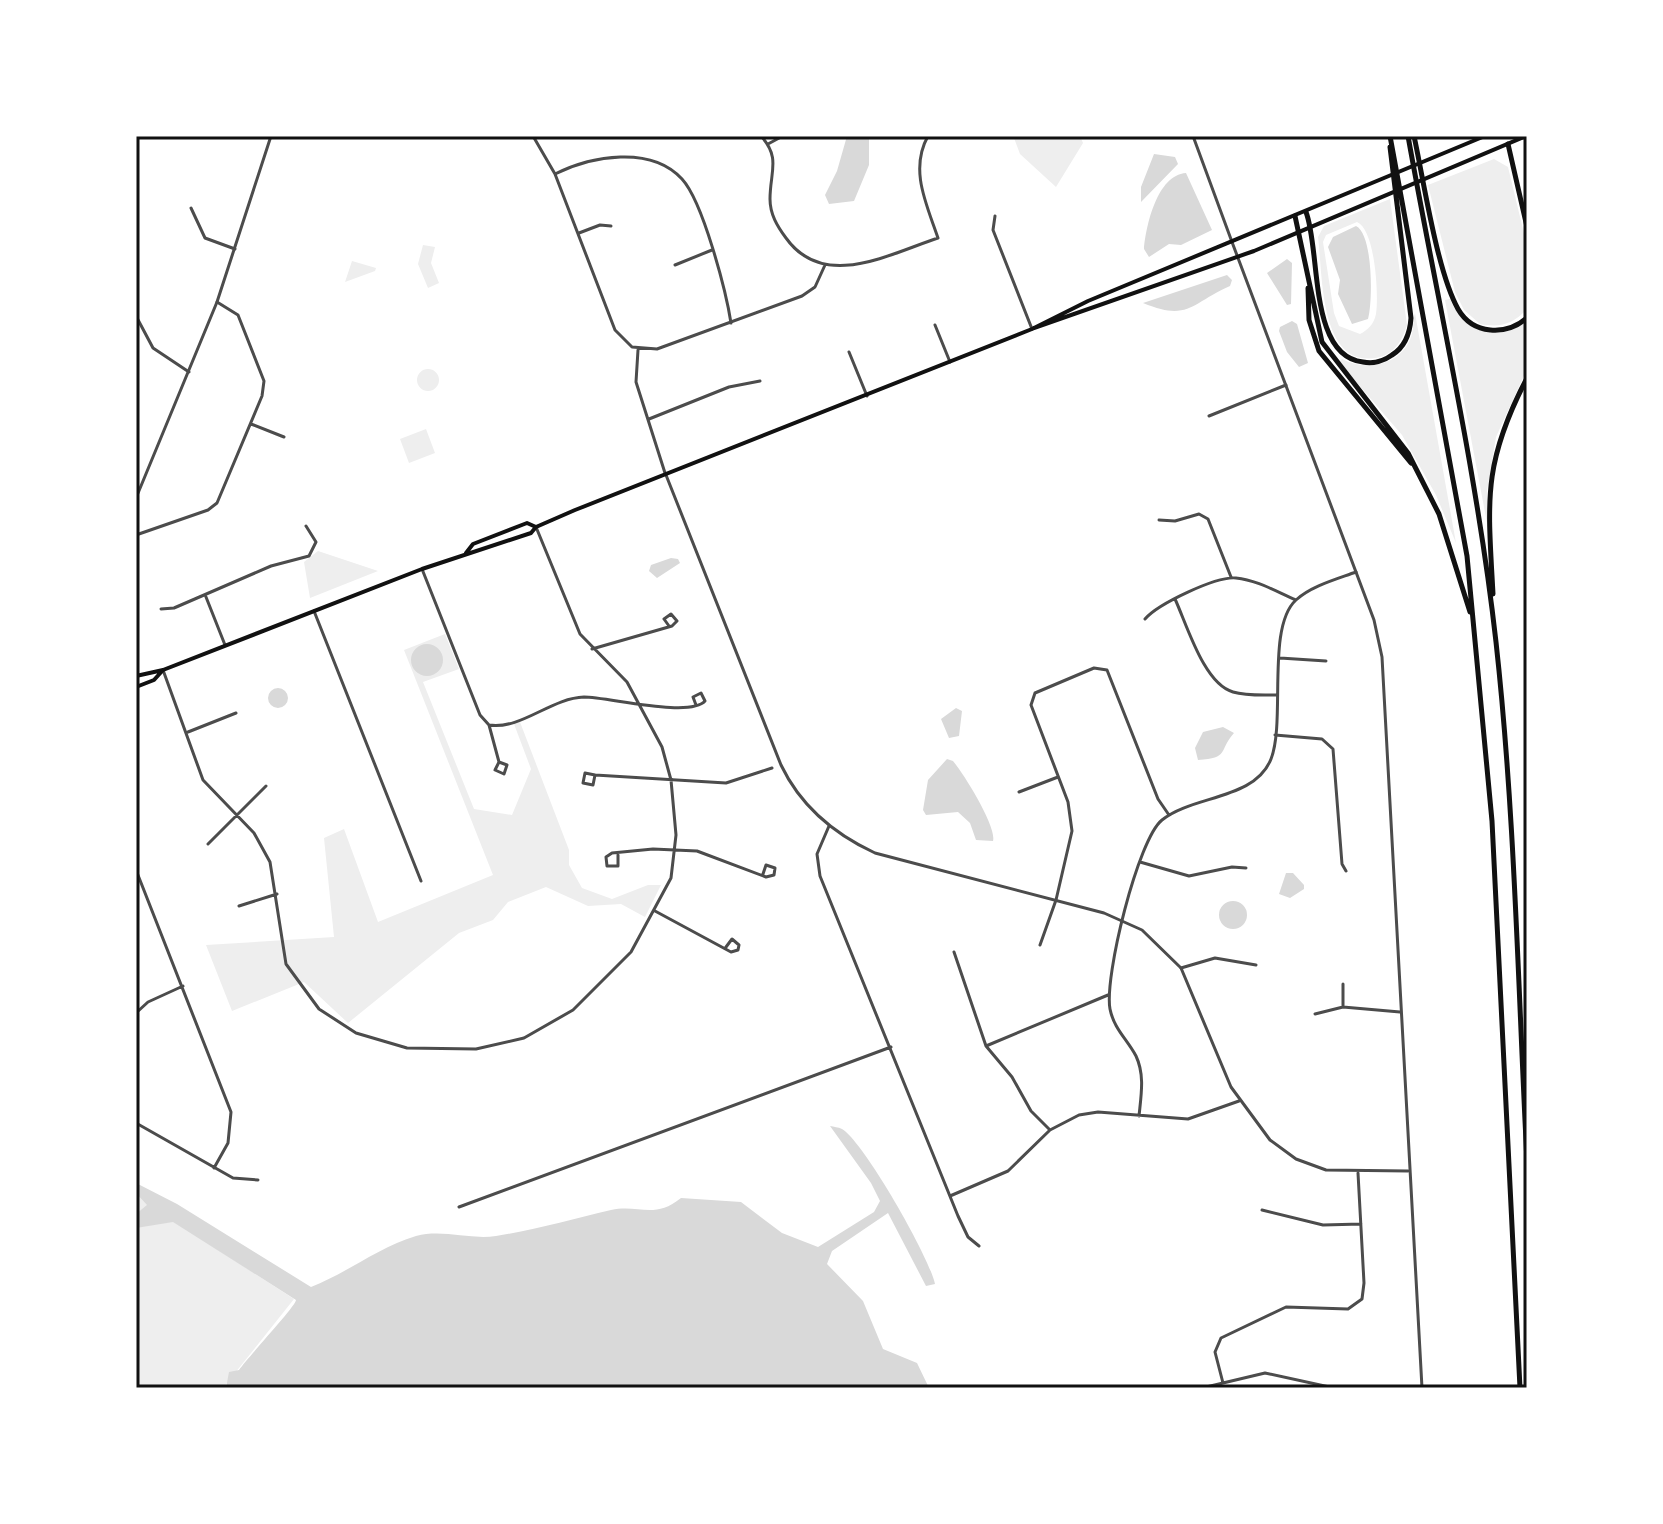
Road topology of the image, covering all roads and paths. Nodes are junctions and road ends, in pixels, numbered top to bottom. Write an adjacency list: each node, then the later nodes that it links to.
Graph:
1 (271, 136): 27 (street)
2 (533, 136): 16 (street)
3 (761, 136): 12 (street)
4 (928, 136): 31 (street)
5 (1193, 136): 26 (street)
6 (1411, 136): 13 (highway)
7 (1485, 136): 18 (main road)
8 (1506, 136): 14 (street)
9 (1526, 136): 14 (main road)
10 (781, 137): 12 (street)
11 (1391, 137): 15 (highway)
12 (768, 144): 31 (street)
13 (1413, 144): 34 (highway); 69 (highway)
14 (1508, 144): 22 (main road); 23 (highway)
15 (1392, 155): 22 (highway); 67 (highway)
16 (555, 174): 25 (street); 28 (street)
17 (191, 208): 27 (street)
18 (1306, 212): 20 (main road); 22 (highway)
19 (995, 216): 38 (street)
20 (1295, 216): 24 (highway); 26 (main road)
21 (611, 226): 25 (street)
22 (1312, 227): 24 (main road)
23 (1527, 227)
24 (1301, 232): 29 (main road); 67 (highway)
25 (579, 233): 39 (street)
26 (1232, 242): 29 (street); 38 (main road)
27 (235, 249): 32 (street)
28 (712, 250): 30 (street); 35 (street)
29 (1238, 257): 38 (main road); 45 (street)
30 (675, 265)
31 (825, 265): 35 (street)
32 (217, 302): 42 (street); 49 (street)
33 (136, 316): 37 (street)
34 (1527, 318)
35 (731, 324): 39 (street)
36 (935, 325): 41 (street)
37 (138, 329): 42 (street)
38 (1032, 329): 41 (main road)
39 (638, 350): 48 (street)
40 (849, 352): 46 (street)
41 (950, 362): 46 (main road)
42 (189, 372): 52 (street)
43 (1527, 378): 69 (highway)
44 (760, 381): 48 (street)
45 (1286, 385): 47 (street); 59 (street)
46 (867, 396): 51 (main road)
47 (1209, 416)
48 (649, 419): 51 (street)
49 (251, 424): 50 (street); 56 (street)
50 (284, 437)
51 (666, 475): 55 (main road); 93 (street)
52 (136, 498)
53 (1159, 520): 60 (street)
54 (306, 526): 61 (street)
55 (536, 527): 57 (main road); 57 (main road); 71 (street)
56 (136, 535)
57 (466, 553): 58 (main road)
58 (422, 569): 65 (main road); 81 (street)
59 (1356, 572): 63 (street); 117 (street)
60 (1231, 577): 62 (street); 63 (street)
61 (206, 597): 64 (street); 70 (street)
62 (1175, 599): 66 (street); 77 (street)
63 (1296, 600): 72 (street)
64 (161, 609)
65 (314, 611): 70 (main road); 102 (street)
66 (1145, 619)
67 (1474, 620): 140 (highway)
68 (669, 626): 71 (street)
69 (1496, 643): 126 (highway)
70 (225, 646): 74 (main road)
71 (592, 649): 78 (street)
72 (1280, 658): 73 (street); 77 (street)
73 (1326, 661)
74 (163, 670): 75 (main road); 76 (main road); 82 (street)
75 (136, 676)
76 (136, 687)
77 (1277, 696): 83 (street)
78 (639, 704): 79 (street); 81 (street); 88 (street)
79 (696, 705)
80 (236, 713): 82 (street)
81 (489, 725): 84 (street)
82 (188, 733): 91 (street)
83 (1275, 735): 92 (street); 99 (street)
84 (499, 762)
85 (772, 768): 88 (street)
86 (595, 775): 88 (street)
87 (1058, 777): 90 (street); 92 (street); 104 (street)
88 (671, 780): 95 (street)
89 (266, 786): 91 (street)
90 (1019, 792)
91 (237, 815): 94 (street); 103 (street)
92 (1169, 815): 97 (street)
93 (829, 826): 104 (street); 121 (street)
94 (208, 844)
95 (675, 849): 96 (street); 101 (street); 106 (street)
96 (618, 855)
97 (1140, 862): 98 (street); 107 (street)
98 (1246, 868)
99 (1346, 871)
100 (136, 872): 114 (street)
101 (763, 874)
102 (421, 881)
103 (277, 894): 105 (street); 106 (street)
104 (1056, 900): 107 (street); 108 (street)
105 (239, 906)
106 (655, 911): 109 (street)
107 (1124, 919): 112 (street); 115 (street)
108 (1040, 945)
109 (726, 947)
110 (954, 952): 120 (street)
111 (1256, 965): 112 (street)
112 (1181, 968): 122 (street)
113 (1343, 984): 116 (street)
114 (183, 986): 118 (street); 127 (street)
115 (1108, 995): 120 (street); 123 (street)
116 (1343, 1007): 117 (street); 119 (street)
117 (1400, 1012): 128 (street)
118 (136, 1013)
119 (1315, 1014)
120 (986, 1046): 125 (street)
121 (891, 1047): 131 (street); 132 (street)
122 (1239, 1101): 123 (street); 129 (street)
123 (1139, 1116): 125 (street)
124 (136, 1123): 127 (street)
125 (1050, 1130): 131 (street)
126 (1527, 1161)
127 (214, 1168): 130 (street)
128 (1408, 1171): 129 (street); 139 (street)
129 (1358, 1173): 134 (street)
130 (258, 1180)
131 (950, 1196): 135 (street)
132 (459, 1207)
133 (1262, 1210): 134 (street)
134 (1361, 1224): 136 (street)
135 (979, 1246)
136 (1223, 1383): 137 (street); 138 (street)
137 (1202, 1388)
138 (1334, 1388)
139 (1422, 1388)
140 (1520, 1388)

